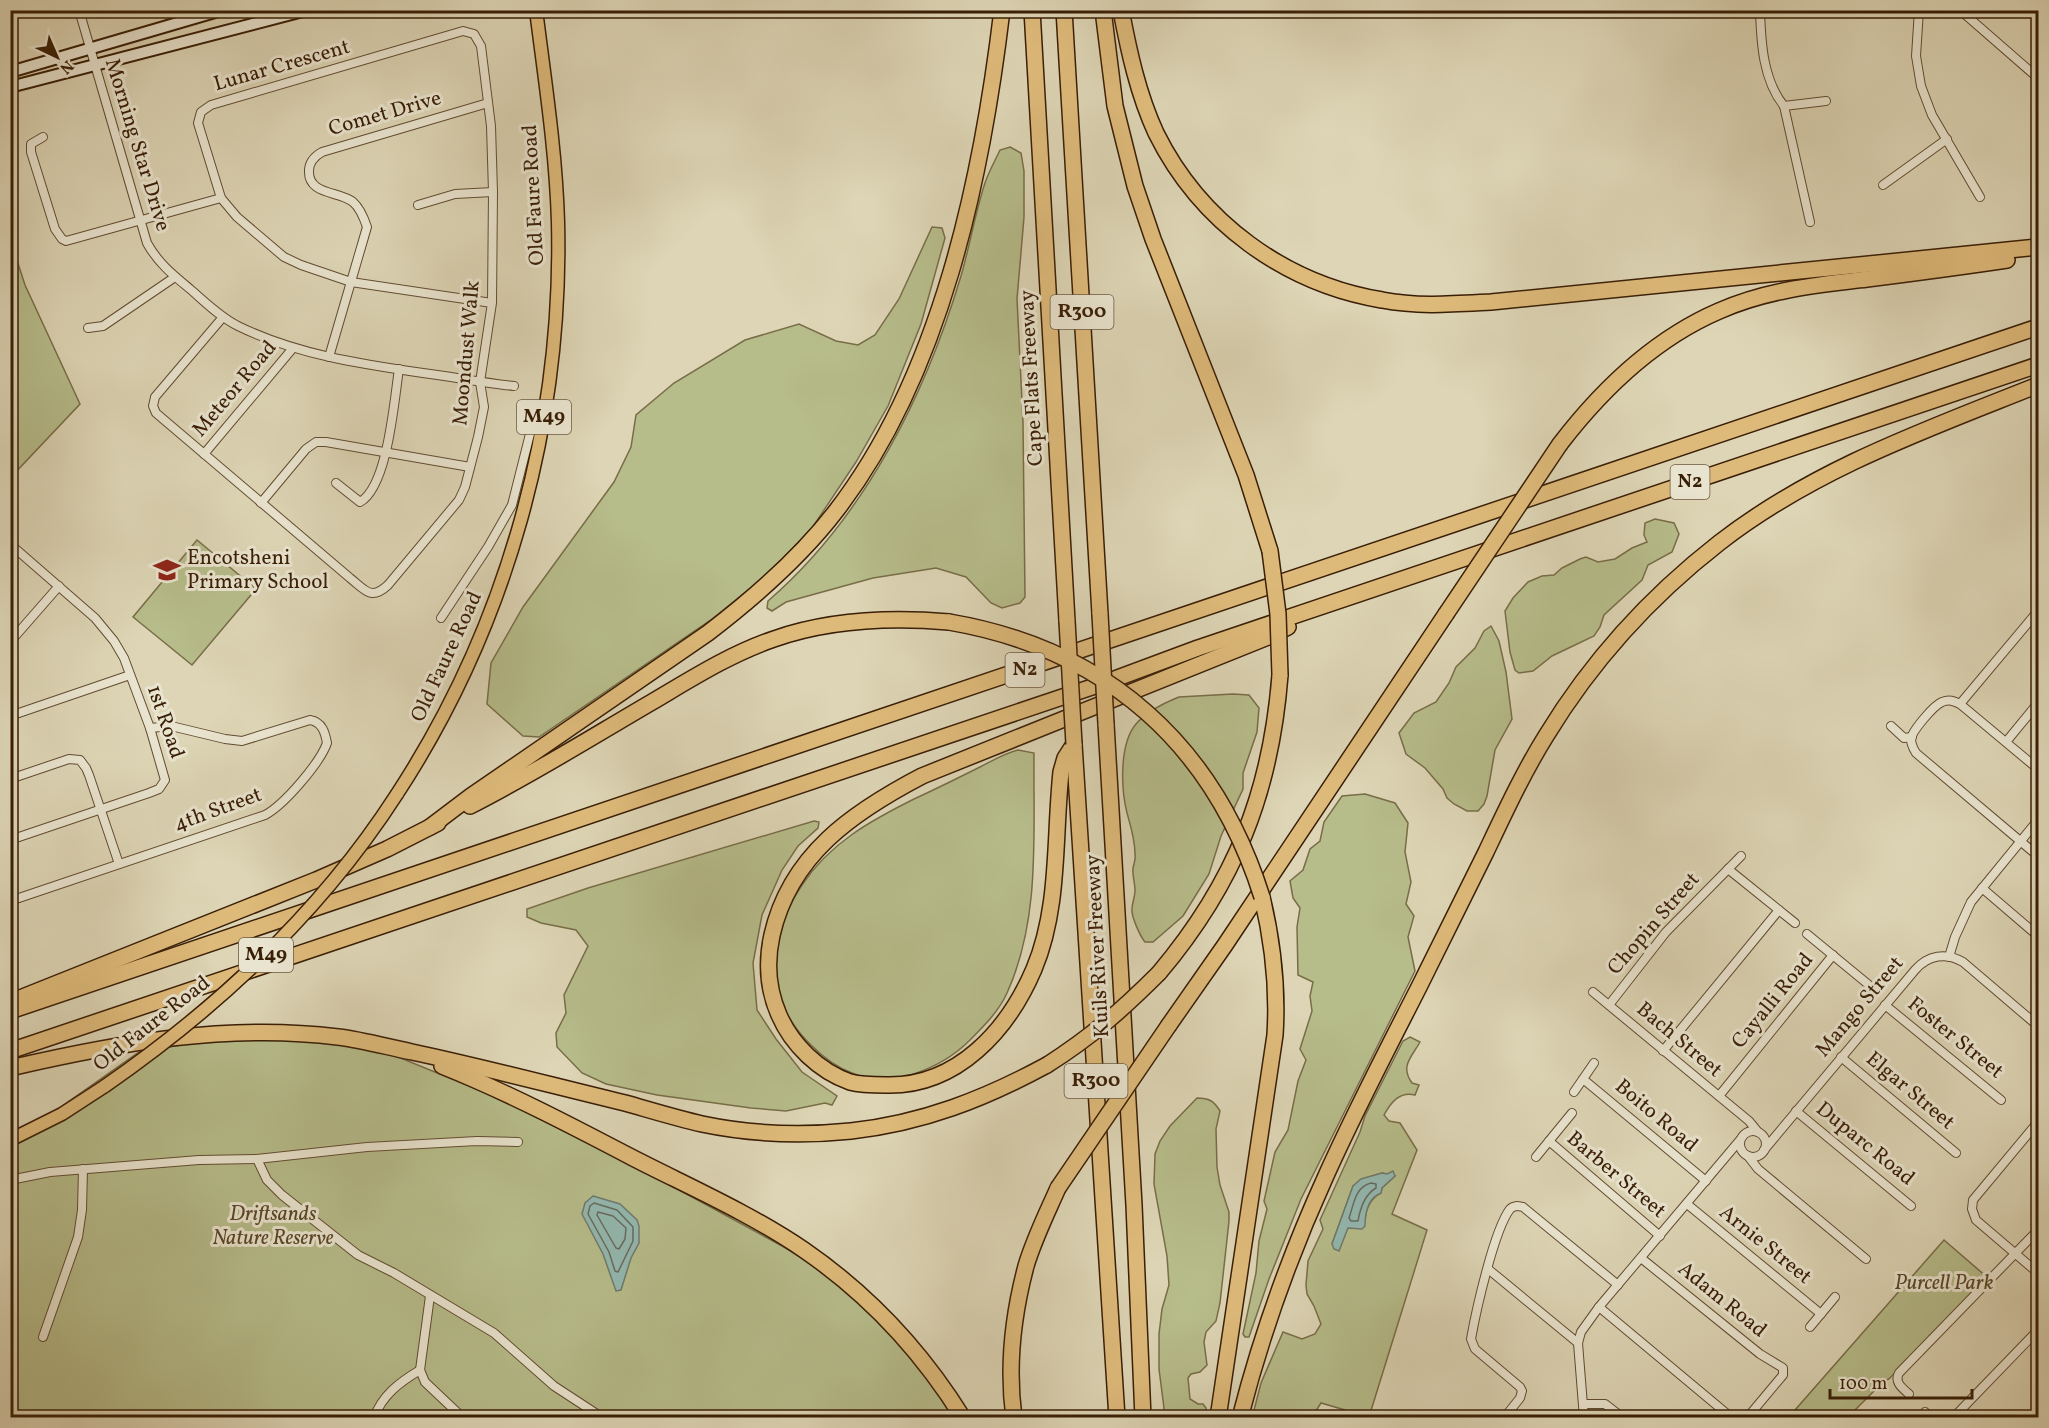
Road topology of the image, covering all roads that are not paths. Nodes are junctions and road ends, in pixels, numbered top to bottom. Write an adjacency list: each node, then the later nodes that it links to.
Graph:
1 (79, 10): 14 (street, Morning Star Drive)
2 (222, 10): 14 (main road)
3 (307, 10): 15 (main road)
4 (536, 10): 46 (main road, Old Faure Road / M49)
5 (1002, 10): 71 (highway)
6 (1032, 10): 66 (highway, Cape Flats Freeway / R300, bridge)
7 (1064, 10): 150 (highway, Kuils River Freeway / R300, bridge)
8 (1102, 10): 94 (highway, bridge)
9 (1121, 10): 31 (highway)
10 (1760, 10): 21 (street)
11 (1919, 10): 23 (street)
12 (1960, 10): 17 (street)
13 (474, 34): 20 (street, Moondust Walk); 27 (street, Lunar Crescent)
14 (90, 49): 15 (street, Morning Star Drive); 16 (main road)
15 (94, 65): 18 (main road); 29 (street, Morning Star Drive)
16 (10, 72)
17 (2038, 78)
18 (10, 87)
19 (1826, 101): 21 (street)
20 (488, 103): 25 (street, Moondust Walk); 34 (street, Comet Drive)
21 (1784, 106): 30 (street)
22 (43, 137): 29 (street)
23 (1947, 139): 24 (street); 26 (street)
24 (1883, 184)
25 (493, 192): 28 (street); 35 (street, Moondust Walk)
26 (1980, 197)
27 (221, 198): 29 (street); 34 (street, Lunar Crescent)
28 (418, 205)
29 (140, 221): 33 (street, Morning Star Drive)
30 (1810, 222)
31 (2038, 248)
32 (2038, 256): 148 (highway, bridge)
33 (175, 277): 36 (street, Morning Star Drive); 38 (street)
34 (351, 282): 35 (street, Lunar Crescent); 40 (street, Comet Drive)
35 (492, 303): 43 (street, Moondust Walk)
36 (223, 316): 39 (street, Morning Star Drive); 48 (street, Moondust Walk)
37 (2038, 327): 91 (highway, N2)
38 (88, 328)
39 (293, 348): 40 (street, Morning Star Drive); 48 (street, Meteor Road)
40 (329, 357): 42 (street, Morning Star Drive)
41 (2038, 365): 54 (highway, N2)
42 (399, 369): 43 (street, Morning Star Drive); 47 (street)
43 (480, 382): 45 (street, Morning Star Drive); 49 (street, Moondust Walk)
44 (2038, 385): 152 (highway)
45 (514, 386)
46 (546, 405): 56 (street); 110 (main road, Old Faure Road / M49, bridge)
47 (386, 453): 49 (street); 50 (street); 51 (street)
48 (204, 454): 51 (street, Moondust Walk)
49 (470, 467): 51 (street, Moondust Walk)
50 (336, 483)
51 (261, 503)
52 (10, 544): 53 (street, 1st Road)
53 (59, 586): 57 (street); 58 (street, 1st Road)
54 (1342, 600): 66 (highway); 93 (highway, N2)
55 (2038, 611): 60 (street)
56 (441, 618)
57 (10, 642)
58 (130, 675): 61 (street); 63 (street, 1st Road)
59 (2038, 703): 65 (street)
60 (1960, 704): 64 (street); 65 (street)
61 (10, 716)
62 (1891, 726): 64 (street)
63 (150, 728): 69 (street, 1st Road); 76 (street, 4th Street)
64 (1912, 737): 73 (street)
65 (2006, 742): 67 (street)
66 (1074, 744): 149 (highway, Kuils River Freeway / R300)
67 (2038, 769)
68 (10, 779): 69 (street)
69 (100, 810): 72 (street, 1st Road); 76 (street)
70 (2038, 820): 73 (street)
71 (430, 827): 88 (highway); 151 (highway, bridge)
72 (10, 840)
73 (2021, 842): 75 (street); 78 (street)
74 (1741, 856): 77 (street, Chopin Street)
75 (2038, 856)
76 (119, 864): 79 (street, 4th Street)
77 (1728, 868): 80 (street, Chopin Street); 89 (street, Chopin Street)
78 (1982, 888): 83 (street); 85 (street)
79 (10, 901)
80 (1779, 910): 81 (street, Chopin Street); 95 (street)
81 (1794, 923)
82 (1807, 934): 84 (street)
83 (2038, 936)
84 (1833, 955): 86 (street); 101 (street, Cayalli Road)
85 (1949, 957): 90 (street, Mango Street); 92 (street)
86 (1869, 985)
87 (1593, 993): 89 (street, Bach Street)
88 (10, 1002)
89 (1609, 1005): 95 (street, Bach Street)
90 (1885, 1005): 96 (street, Mango Street); 102 (street, Foster Street)
91 (10, 1011)
92 (2038, 1026)
93 (10, 1051)
94 (407, 1051): 98 (highway); 147 (highway)
95 (1663, 1051): 101 (street, Bach Street)
96 (1841, 1058): 103 (street, Mango Street); 114 (street, Elgar Street)
97 (1594, 1064): 99 (street, Boito Road)
98 (10, 1068)
99 (1583, 1079): 100 (street, Boito Road); 122 (street, Boito Road)
100 (1574, 1092)
101 (1719, 1096): 105 (street, Bach Street)
102 (2001, 1100)
103 (1796, 1111): 107 (street, Mango Street); 124 (street, Duparc Road)
104 (1572, 1113): 111 (street, Barber Street)
105 (1741, 1115): 108 (street, Bach Street); 109 (street)
106 (2038, 1122): 127 (street)
107 (1780, 1130): 108 (street); 113 (street, Mango Street)
108 (1760, 1133): 109 (street); 113 (street)
109 (1741, 1138): 115 (street); 117 (street)
110 (10, 1140)
111 (1549, 1141): 116 (street, Barber Street); 126 (street, Barber Street)
112 (518, 1142): 118 (street)
113 (1763, 1152): 115 (street); 121 (street)
114 (1956, 1153)
115 (1746, 1155): 117 (street); 121 (street)
116 (1536, 1157)
117 (1726, 1157): 122 (street)
118 (257, 1159): 119 (street); 133 (street)
119 (83, 1169): 120 (street); 139 (street)
120 (10, 1180)
121 (1771, 1180): 129 (street)
122 (1706, 1181): 123 (street)
123 (1687, 1204): 126 (street); 136 (street, Arnie Street)
124 (1911, 1206)
125 (2038, 1230): 127 (street)
126 (1659, 1236): 128 (street)
127 (2016, 1253): 131 (street); 142 (street)
128 (1641, 1258): 132 (street); 157 (street, Adam Road)
129 (1866, 1259)
130 (1488, 1269): 132 (street); 140 (street); 153 (street)
131 (2038, 1273)
132 (1618, 1285): 135 (street)
133 (430, 1296): 141 (street); 146 (street)
134 (1835, 1297): 136 (street)
135 (1599, 1307): 140 (street); 156 (street)
136 (1821, 1314): 137 (street)
137 (1810, 1327)
138 (2038, 1330): 158 (street)
139 (43, 1337)
140 (1578, 1343): 143 (street)
141 (420, 1370): 144 (street); 145 (street)
142 (1909, 1394)
143 (1584, 1404): 154 (street); 155 (street)
144 (375, 1418)
145 (463, 1418)
146 (603, 1418)
147 (963, 1418)
148 (1014, 1418)
149 (1117, 1418)
150 (1143, 1418)
151 (1218, 1418)
152 (1240, 1418)
153 (1504, 1418)
154 (1584, 1418)
155 (1623, 1418)
156 (1732, 1418)
157 (1747, 1418)
158 (1953, 1418)

